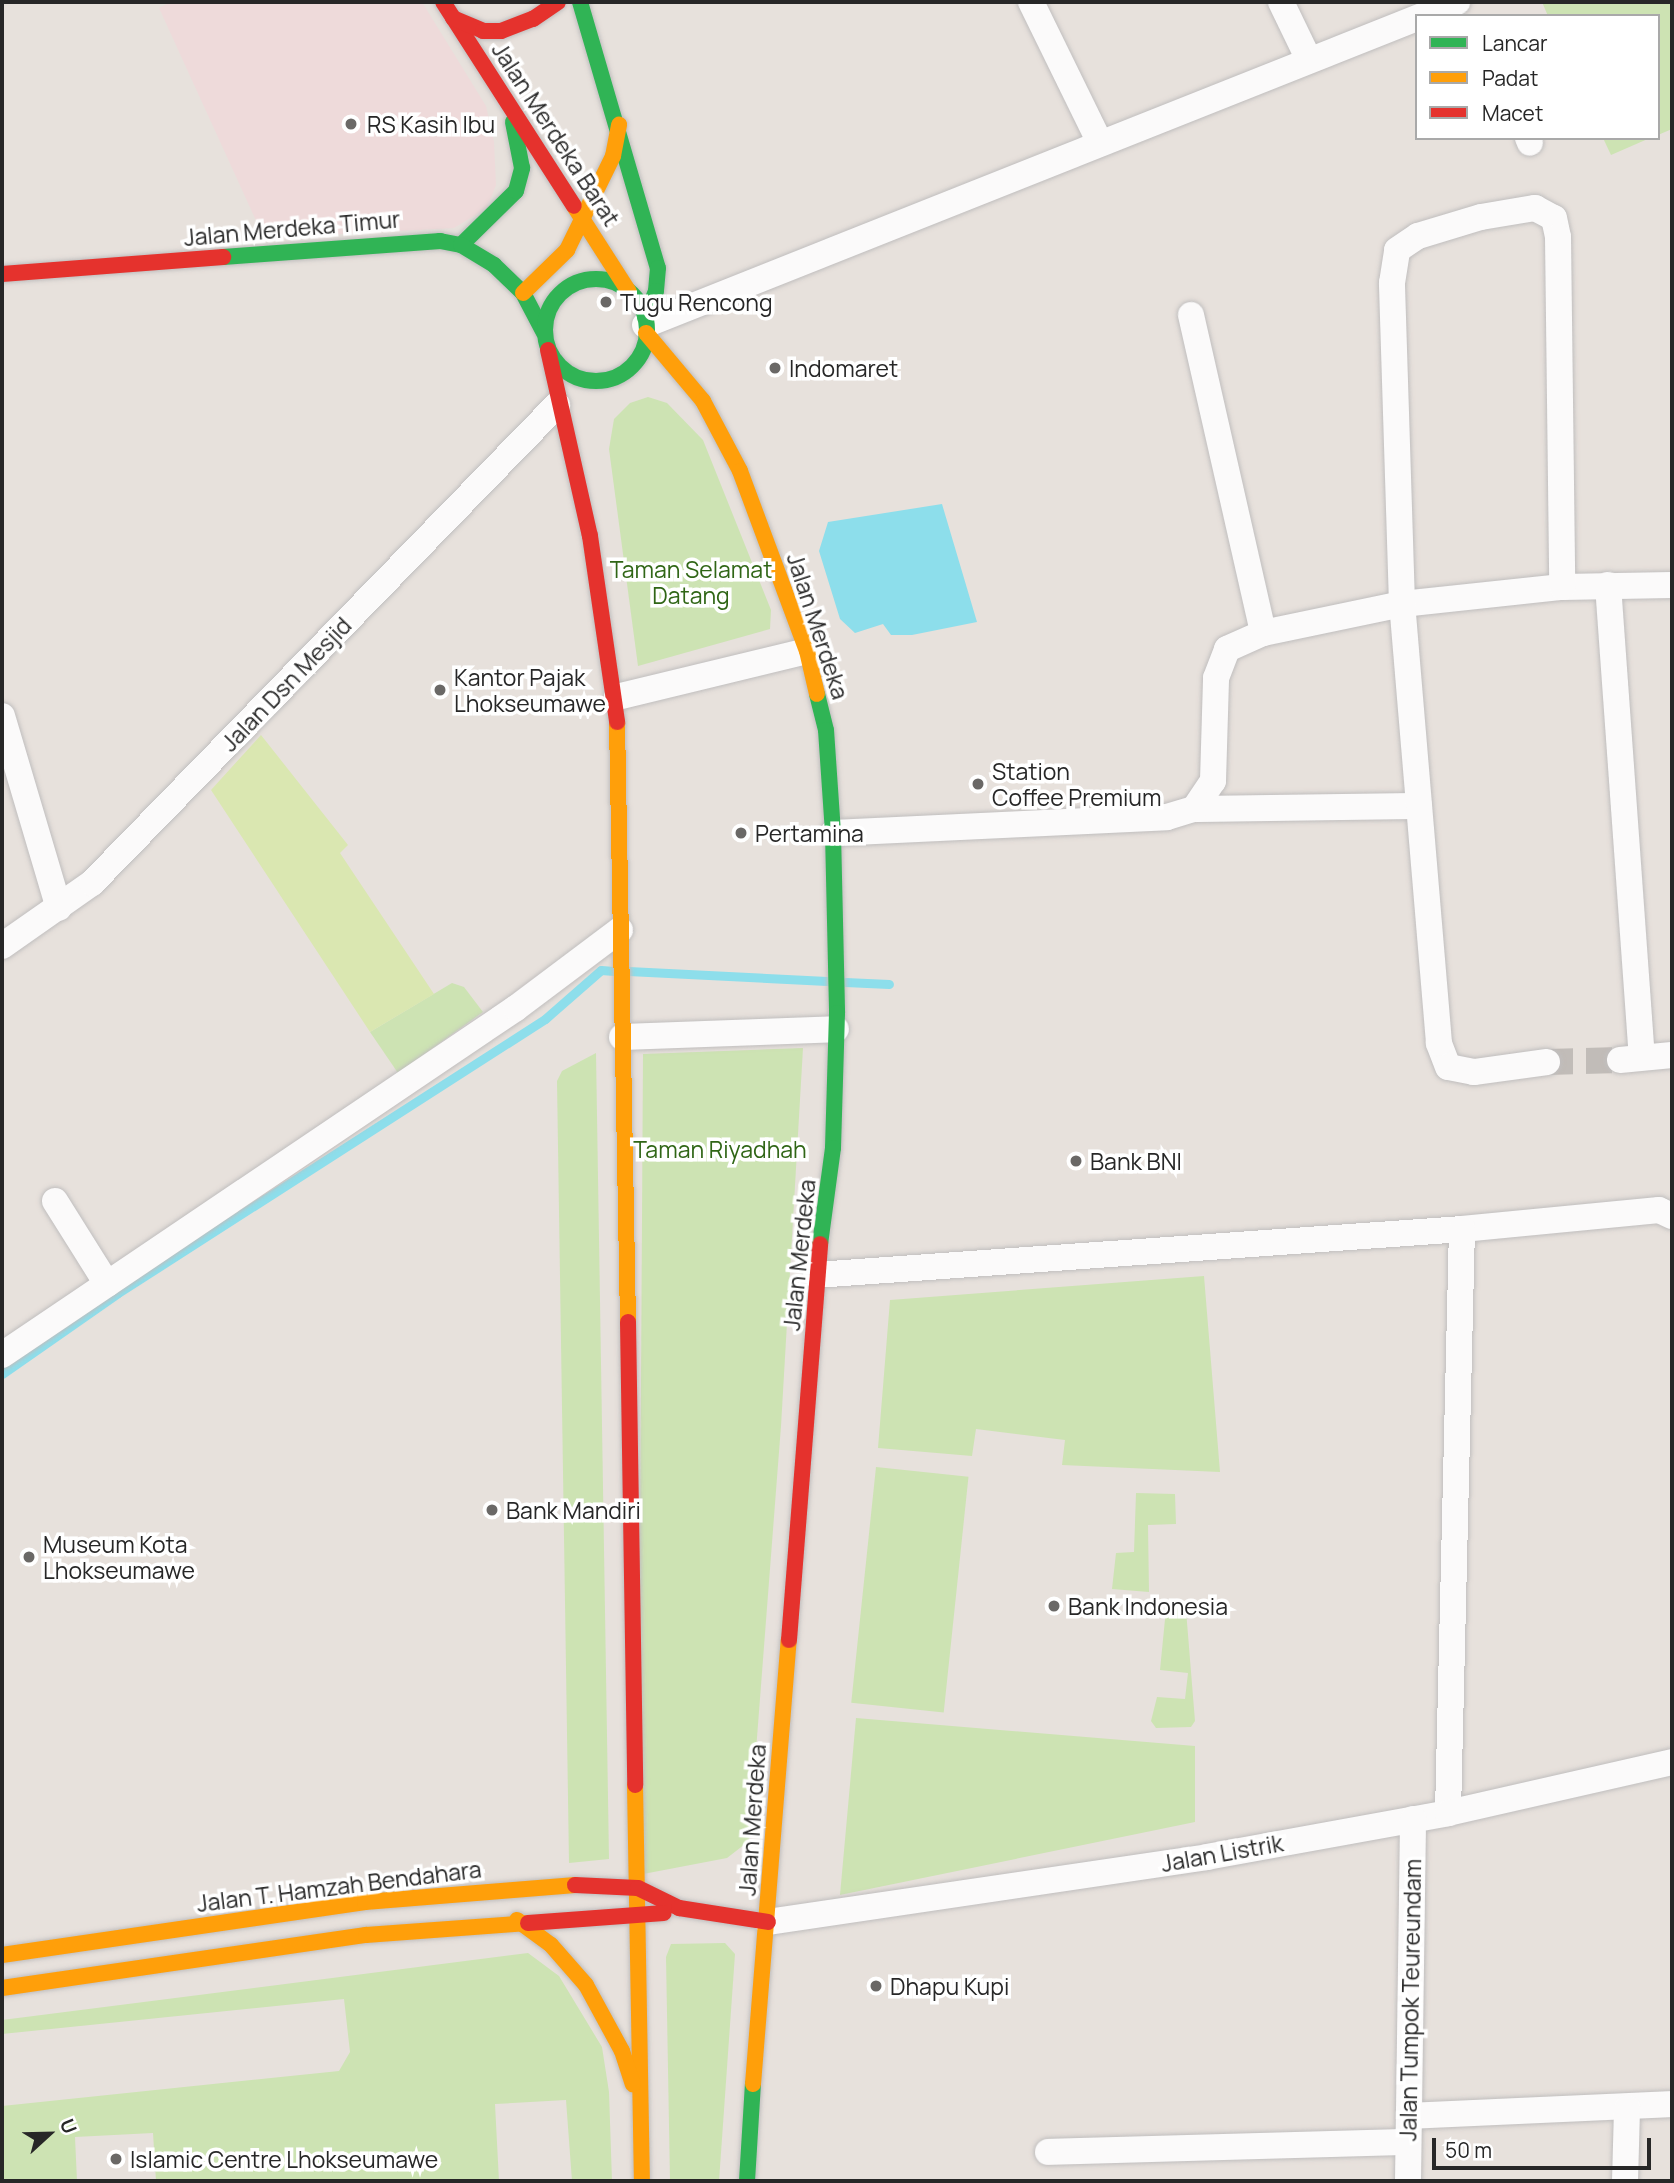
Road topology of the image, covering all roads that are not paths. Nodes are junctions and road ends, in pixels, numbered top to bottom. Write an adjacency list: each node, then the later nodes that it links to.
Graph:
1 (443, 2): 8 (main road, Jalan Merdeka Barat)
2 (558, 2): 8 (main road)
3 (580, 2): 12 (main road)
4 (1031, 2): 13 (street)
5 (1281, 2): 10 (street)
6 (1457, 2): 7 (street)
7 (1427, 14)
8 (453, 18): 11 (main road, Jalan Merdeka Barat)
9 (1415, 19): 10 (street)
10 (1308, 60): 13 (street)
11 (503, 95): 14 (main road, Jalan Merdeka Barat); 15 (main road)
12 (619, 124): 14 (main road); 20 (main road)
13 (1098, 141): 20 (street)
14 (584, 219): 17 (main road, Jalan Merdeka Barat); 18 (main road)
15 (461, 245): 16 (main road, Jalan Merdeka Timur); 18 (main road, Jalan Merdeka Timur)
16 (2, 274)
17 (629, 292): 20 (main road); 21 (main road)
18 (523, 293): 21 (main road, Jalan Merdeka Timur)
19 (1191, 315): 28 (street)
20 (645, 326): 22 (main road); 29 (main road, Jalan Merdeka)
21 (544, 333): 22 (main road)
22 (548, 350): 23 (main road)
23 (557, 405): 30 (main road); 35 (street, Jalan Dsn Mesjid)
24 (1608, 585): 25 (street); 26 (street); 40 (street)
25 (1672, 585)
26 (1562, 587): 27 (street); 27 (street)
27 (1402, 604): 28 (street); 32 (street)
28 (1263, 633): 33 (street)
29 (807, 651): 30 (street); 34 (main road, Jalan Merdeka)
30 (617, 697): 36 (main road)
31 (4, 727): 35 (street)
32 (1419, 806): 33 (street); 41 (street)
33 (1194, 809): 34 (street)
34 (833, 833): 38 (main road, Jalan Merdeka)
35 (59, 908): 37 (street, Jalan Dsn Mesjid)
36 (620, 934): 39 (main road); 46 (street)
37 (2, 946)
38 (836, 1021): 39 (street); 45 (main road, Jalan Merdeka)
39 (622, 1027): 51 (main road)
40 (1672, 1055)
41 (1547, 1062)
42 (55, 1201): 46 (street)
43 (1672, 1216): 44 (street)
44 (1462, 1229): 45 (street); 49 (street)
45 (816, 1275): 55 (main road, Jalan Merdeka)
46 (107, 1284): 47 (street)
47 (2, 1355)
48 (1672, 1762): 49 (street, Jalan Listrik)
49 (1448, 1813): 50 (street, Jalan Listrik)
50 (1413, 1819): 55 (street, Jalan Listrik); 61 (street, Jalan Tumpok Teureundam)
51 (638, 1888): 52 (main road, Jalan T. Hamzah Bendahara); 53 (main road); 56 (main road, Jalan T. Hamzah Bendahara)
52 (678, 1909): 53 (main road, Jalan T. Hamzah Bendahara); 55 (main road, Jalan T. Hamzah Bendahara)
53 (639, 1918): 54 (main road, Jalan T. Hamzah Bendahara); 59 (main road)
54 (517, 1920): 57 (main road, Jalan T. Hamzah Bendahara); 59 (main road)
55 (768, 1922): 64 (main road, Jalan Merdeka)
56 (2, 1955)
57 (2, 1988)
58 (1672, 2104): 60 (street)
59 (642, 2109): 63 (main road)
60 (1627, 2109): 61 (street); 66 (street)
61 (1409, 2129): 62 (street); 65 (street, Jalan Tumpok Teureundam)
62 (1048, 2152)
63 (642, 2181)
64 (747, 2181)
65 (1408, 2181)
66 (1625, 2181)

